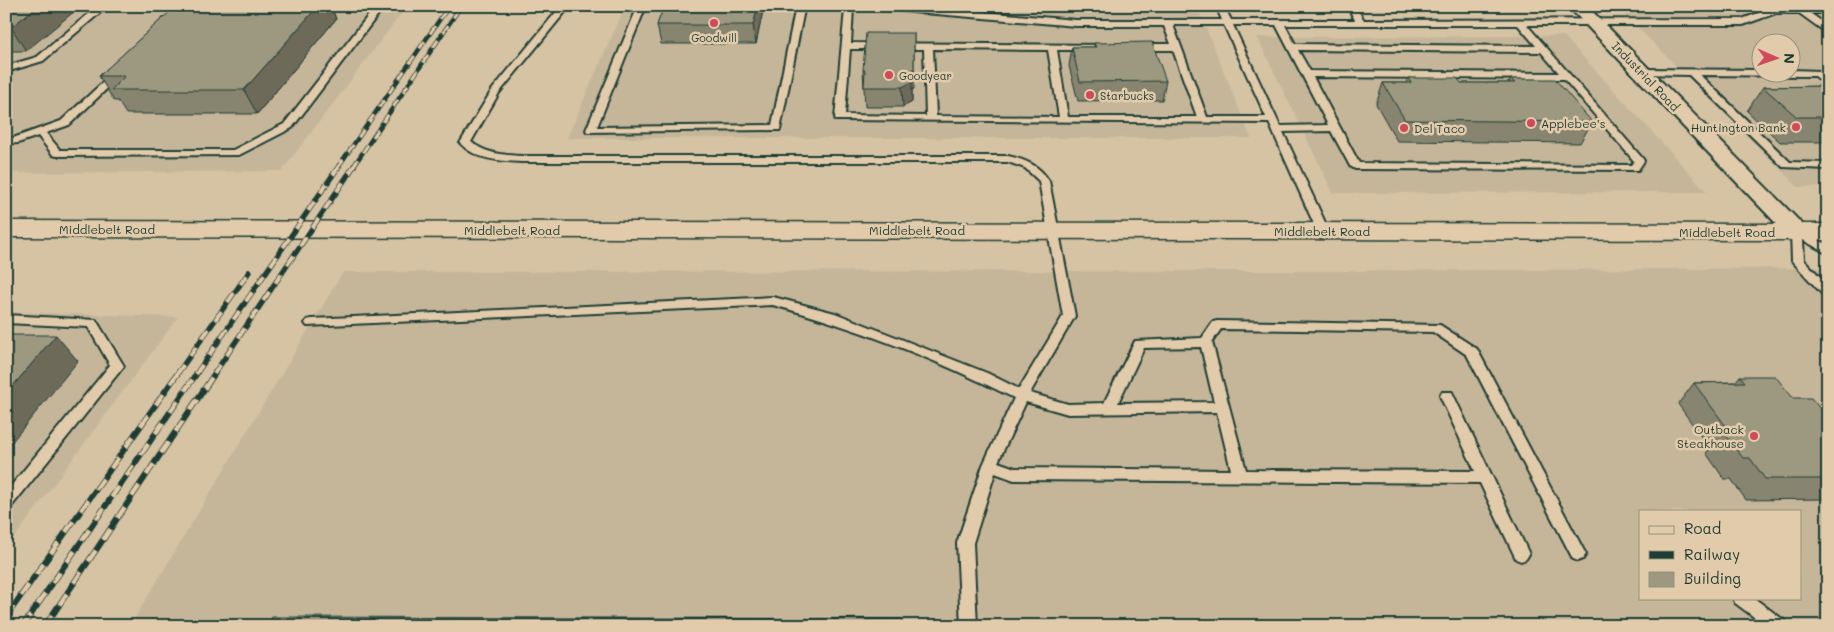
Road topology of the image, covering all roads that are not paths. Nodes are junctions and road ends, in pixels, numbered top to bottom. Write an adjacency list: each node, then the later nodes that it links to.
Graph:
1 (104, 6): 28 (lane)
2 (370, 6): 40 (lane)
3 (566, 6): 44 (lane)
4 (642, 6): 11 (lane)
5 (837, 6): 11 (lane); 12 (lane)
6 (868, 6): 12 (lane)
7 (877, 6): 19 (lane)
8 (1220, 6): 20 (lane)
9 (1350, 6): 16 (lane)
10 (1577, 6): 18 (street, Industrial Road)
11 (800, 7)
12 (849, 7): 22 (lane)
13 (1801, 10): 14 (lane); 18 (lane); 21 (lane)
14 (1828, 10)
15 (1279, 22): 16 (lane); 20 (lane); 25 (lane)
16 (1361, 22): 17 (lane)
17 (1520, 22): 18 (lane); 27 (lane)
18 (1593, 22): 30 (street, Industrial Road)
19 (1168, 23): 20 (lane); 26 (lane)
20 (1227, 23): 38 (lane)
21 (1828, 31)
22 (846, 46): 23 (lane); 35 (lane)
23 (928, 46): 24 (lane); 35 (lane)
24 (1052, 47): 26 (lane); 36 (lane)
25 (1292, 47): 27 (lane); 32 (lane)
26 (1177, 48): 37 (lane)
27 (1543, 49): 33 (lane)
28 (6, 69)
29 (122, 69): 40 (lane)
30 (1641, 72): 31 (lane); 46 (street, Industrial Road)
31 (1692, 72): 34 (lane); 42 (lane)
32 (1306, 74): 33 (lane); 39 (lane)
33 (1566, 76): 39 (lane)
34 (1828, 83)
35 (931, 118): 36 (lane)
36 (1064, 120): 37 (lane)
37 (1203, 120): 38 (lane)
38 (1274, 124): 39 (lane); 45 (lane)
39 (1334, 128)
40 (40, 132): 41 (lane)
41 (6, 141)
42 (1828, 166)
43 (6, 228): 44 (main road, Middlebelt Road)
44 (1052, 230): 45 (main road, Middlebelt Road); 53 (lane)
45 (1323, 230): 46 (main road, Middlebelt Road)
46 (1797, 232): 47 (main road, Middlebelt Road); 48 (lane); 49 (lane)
47 (1828, 232)
48 (1828, 250)
49 (1828, 293)
50 (6, 319): 60 (lane)
51 (311, 323): 53 (lane)
52 (1206, 342): 55 (lane); 56 (lane); 62 (lane)
53 (1022, 396): 56 (lane); 57 (lane)
54 (1447, 396): 59 (lane)
55 (1222, 407): 56 (lane); 58 (lane)
56 (1109, 408)
57 (990, 465): 58 (lane); 64 (lane)
58 (1240, 476): 59 (lane)
59 (1485, 477): 61 (lane)
60 (6, 503)
61 (1521, 554)
62 (1578, 554)
63 (1744, 600): 65 (lane)
64 (969, 626)
65 (1779, 626)

